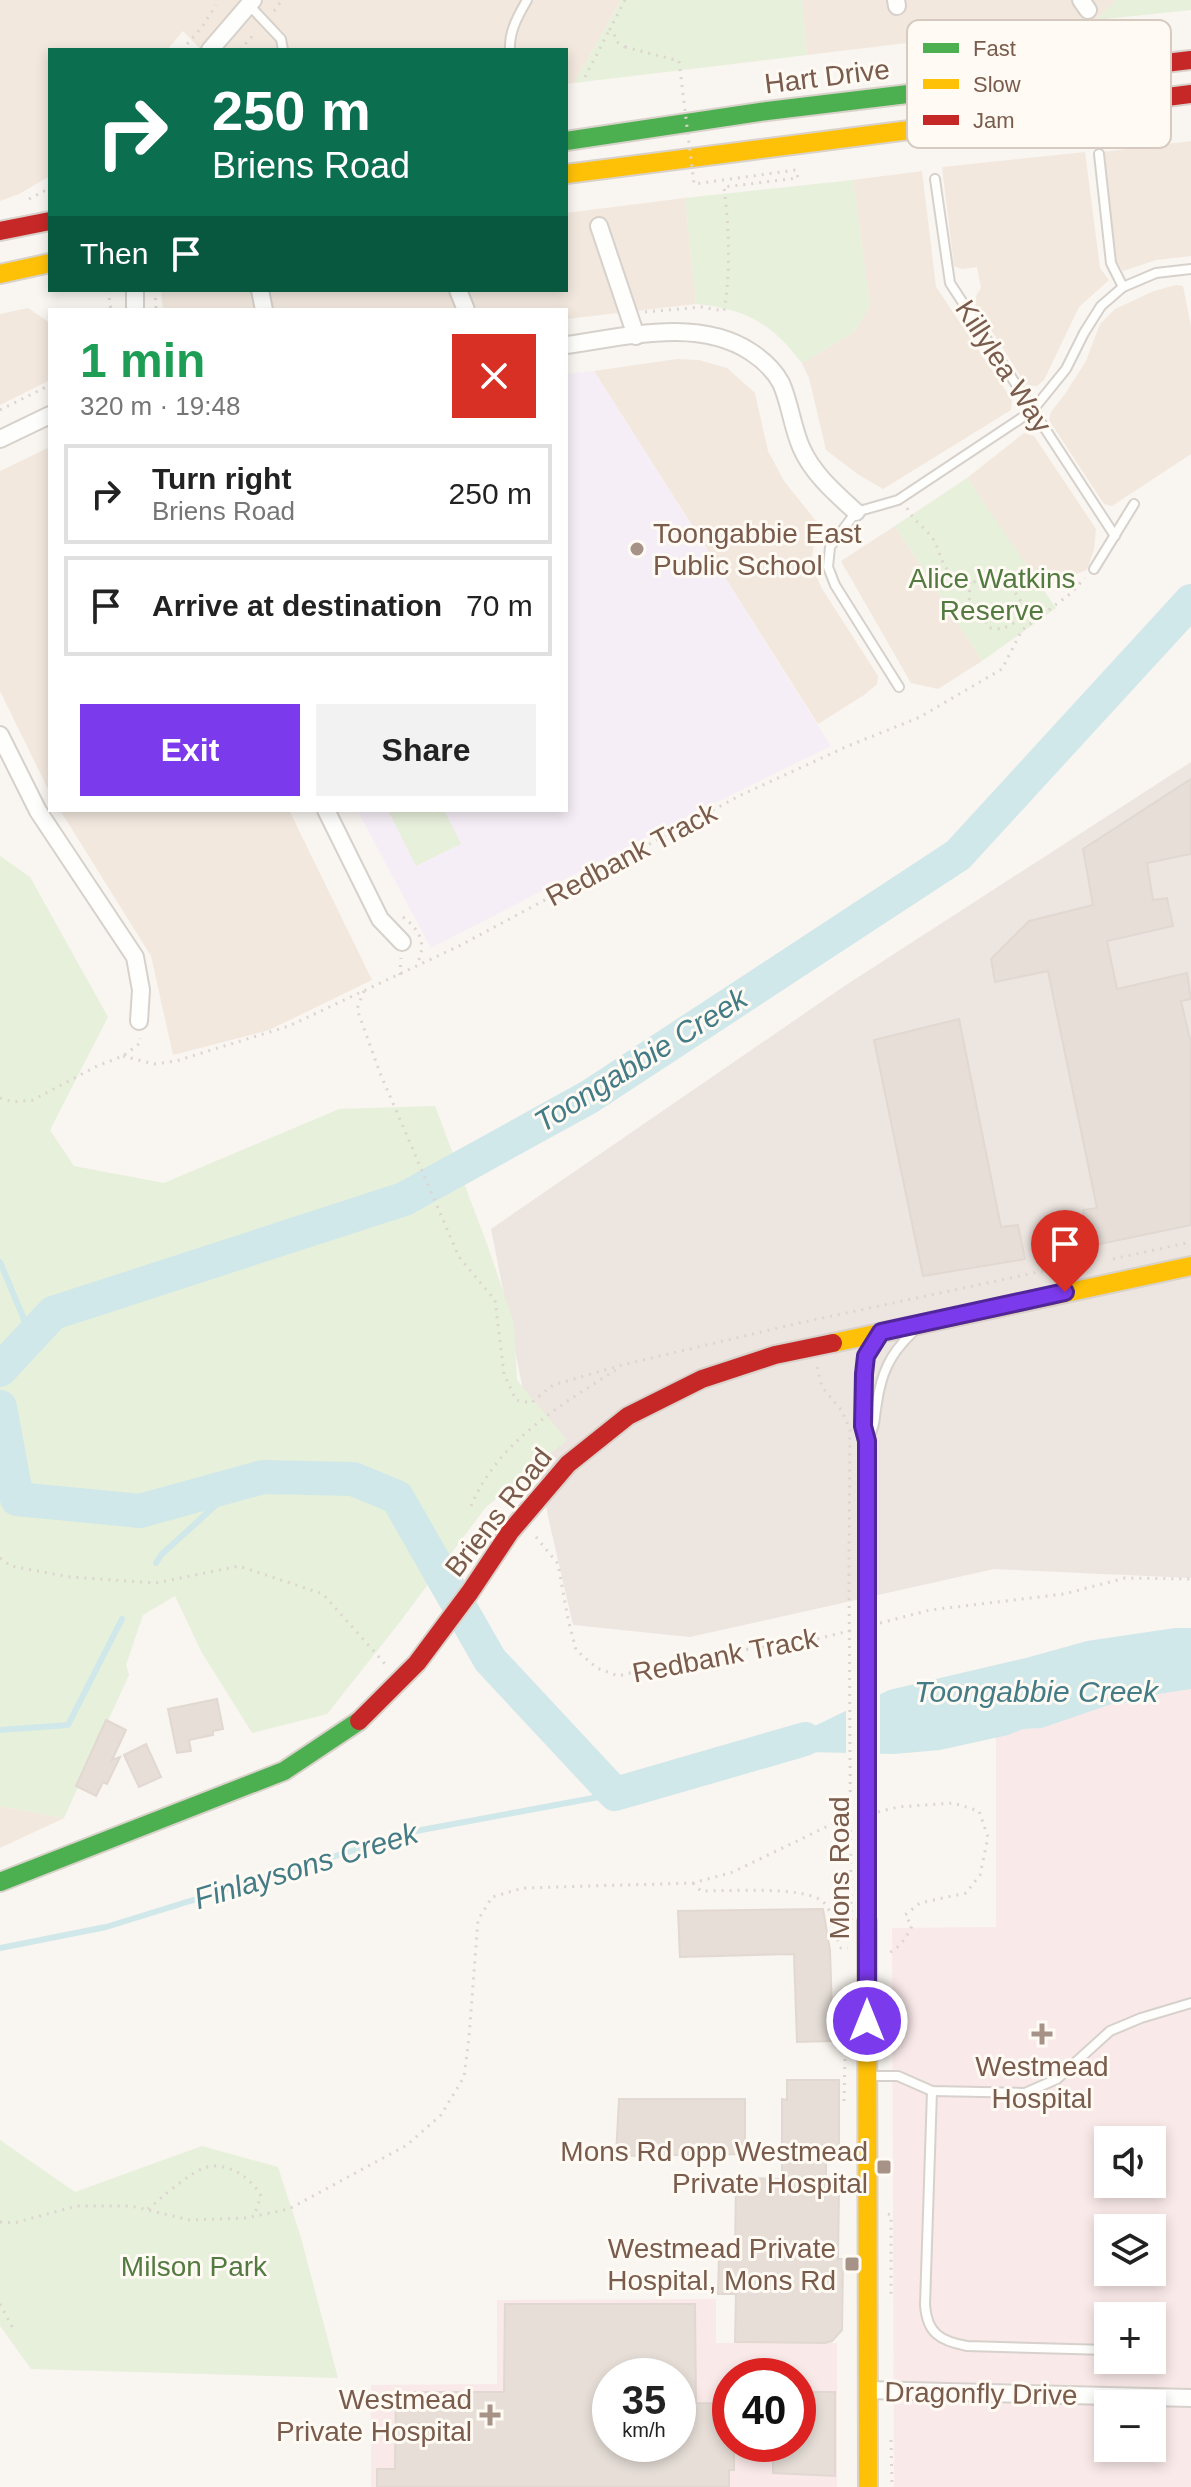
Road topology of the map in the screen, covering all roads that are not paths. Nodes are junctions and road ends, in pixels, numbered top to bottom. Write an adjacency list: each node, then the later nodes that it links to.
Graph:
1 (527, 0): 5 (lane)
2 (248, 2): 3 (street); 4 (lane)
3 (212, 48)
4 (283, 48)
5 (510, 48)
6 (1191, 60): 7 (main road, Hart Drive)
7 (1171, 62)
8 (907, 94): 12 (main road, Hart Drive)
9 (1191, 94): 10 (main road)
10 (1171, 97)
11 (907, 130): 14 (main road)
12 (568, 141)
13 (1099, 154): 22 (lane)
14 (568, 174)
15 (935, 179): 25 (lane, Killylea Way)
16 (48, 221): 18 (main road)
17 (599, 226): 23 (street)
18 (0, 231)
19 (48, 263): 21 (main road)
20 (1191, 269): 22 (lane)
21 (0, 274)
22 (1123, 287): 25 (lane)
23 (636, 336): 24 (street); 29 (street)
24 (568, 345)
25 (1032, 411): 29 (lane); 30 (lane, Killylea Way)
26 (48, 416): 27 (street)
27 (0, 439)
28 (1134, 504): 30 (lane)
29 (856, 512): 32 (lane)
30 (1115, 536): 31 (lane)
31 (1094, 569)
32 (899, 687)
33 (0, 735): 36 (street)
34 (327, 812): 35 (street)
35 (402, 942)
36 (139, 1021)
37 (1191, 1266): 38 (main road, Briens Road)
38 (924, 1323): 39 (main road, Briens Road); 40 (lane, Mons Road)
39 (881, 1332): 40 (lane, Mons Road); 41 (main road, Briens Road)
40 (867, 1441): 42 (lane, Mons Road, bridge)
41 (0, 1882)
42 (859, 1922): 44 (main road, Mons Road)
43 (1191, 2003): 45 (lane)
44 (867, 2076): 45 (lane); 47 (main road, Mons Road)
45 (932, 2091): 46 (lane)
46 (1094, 2350)
47 (868, 2390): 48 (street, Dragonfly Drive); 49 (main road, Mons Road)
48 (1191, 2398)
49 (868, 2487)

